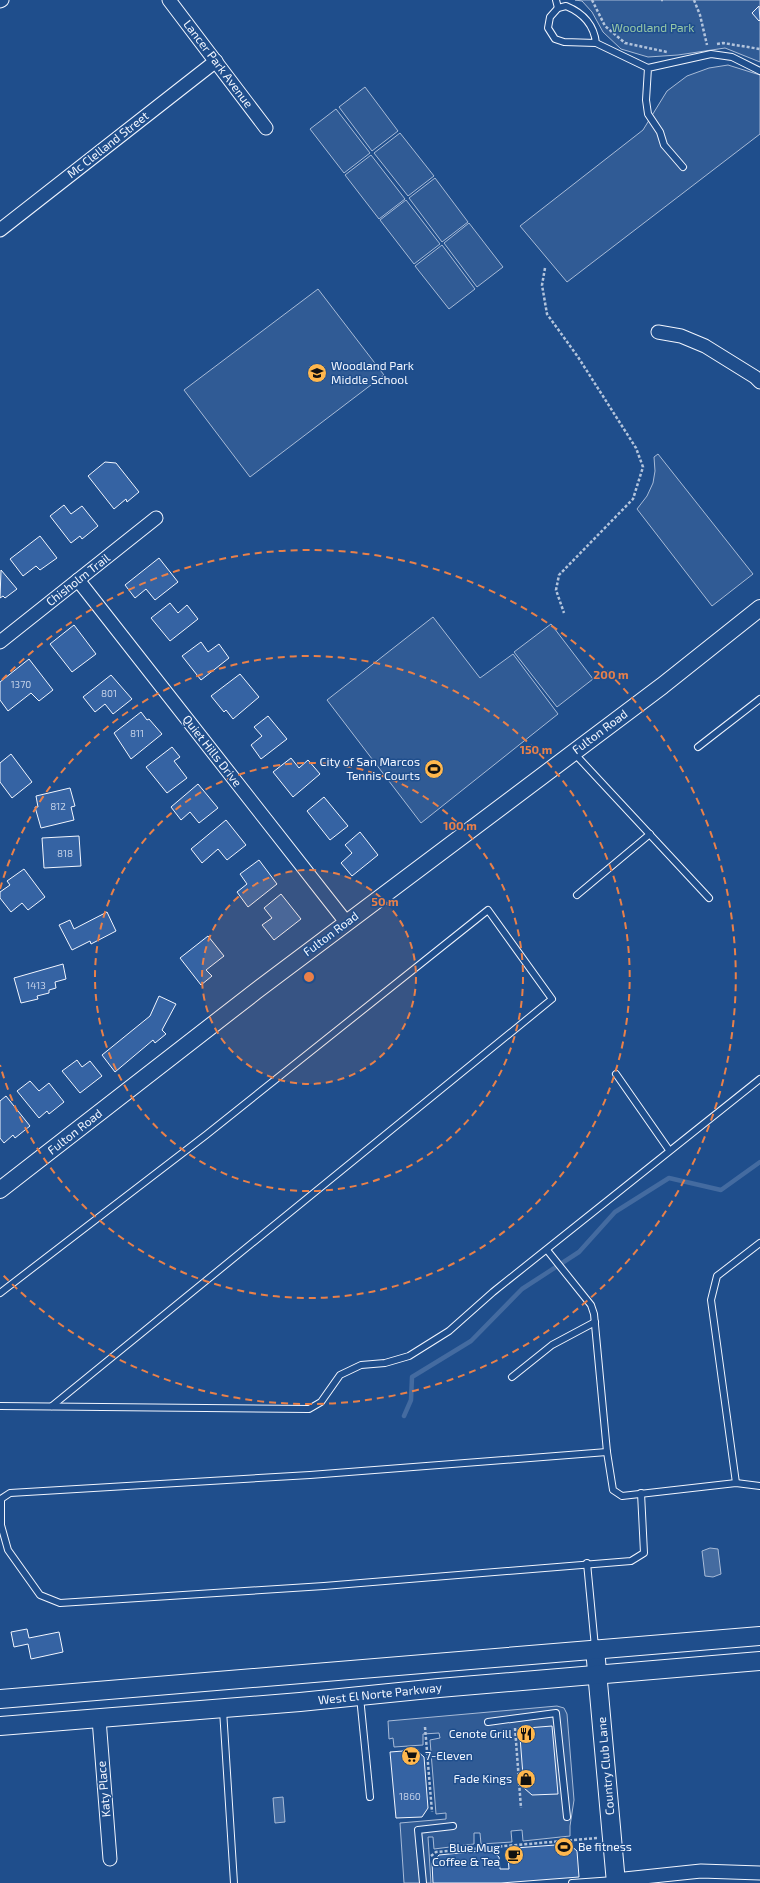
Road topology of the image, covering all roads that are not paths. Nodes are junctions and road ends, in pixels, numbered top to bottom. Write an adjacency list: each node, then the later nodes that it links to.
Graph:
1 (169, 0): 5 (street, Lancer Park Avenue)
2 (556, 0): 3 (lane)
3 (558, 8): 4 (lane); 4 (lane)
4 (596, 43): 6 (lane)
5 (216, 61): 8 (street, Lancer Park Avenue); 10 (street, Mc Clelland Street)
6 (648, 68): 7 (lane); 9 (lane)
7 (760, 71)
8 (266, 128)
9 (683, 168)
10 (0, 230)
11 (658, 332): 12 (street)
12 (760, 382)
13 (156, 518): 14 (street, Chisholm Trail)
14 (78, 580): 16 (street, Chisholm Trail); 23 (street, Quiet Hills Drive)
15 (760, 608): 19 (street, Fulton Road)
16 (0, 642)
17 (760, 699): 18 (lane)
18 (698, 747)
19 (573, 752): 20 (lane); 23 (street, Fulton Road)
20 (650, 834): 21 (lane); 22 (lane)
21 (577, 895)
22 (709, 898)
23 (346, 922): 27 (street, Fulton Road)
24 (616, 1074): 26 (lane)
25 (760, 1079): 26 (lane)
26 (669, 1150): 29 (lane)
27 (0, 1190)
28 (760, 1243): 36 (lane)
29 (547, 1250): 31 (lane); 34 (lane)
30 (0, 1293): 34 (lane)
31 (595, 1322): 32 (lane); 35 (lane)
32 (512, 1377)
33 (0, 1406): 34 (lane)
34 (52, 1406)
35 (607, 1452): 38 (lane); 39 (lane)
36 (736, 1483): 37 (lane); 38 (lane)
37 (760, 1486)
38 (641, 1493): 39 (lane)
39 (587, 1563): 41 (lane)
40 (760, 1636): 41 (main road, West El Norte Parkway)
41 (595, 1649): 43 (main road, Country Club Lane); 45 (main road, West El Norte Parkway)
42 (760, 1661): 43 (main road, West El Norte Parkway)
43 (598, 1674): 44 (main road, West El Norte Parkway); 55 (main road, Country Club Lane)
44 (360, 1697): 46 (main road, West El Norte Parkway); 50 (lane)
45 (0, 1699)
46 (223, 1708): 47 (main road, West El Norte Parkway); 56 (lane)
47 (99, 1719): 49 (main road, West El Norte Parkway); 53 (street, Katy Place)
48 (488, 1722): 51 (lane)
49 (0, 1726)
50 (370, 1798)
51 (567, 1817)
52 (453, 1826): 57 (lane)
53 (110, 1859)
54 (760, 1874): 55 (street)
55 (616, 1881): 58 (lane)
56 (234, 1883)
57 (422, 1883)
58 (572, 1883)

